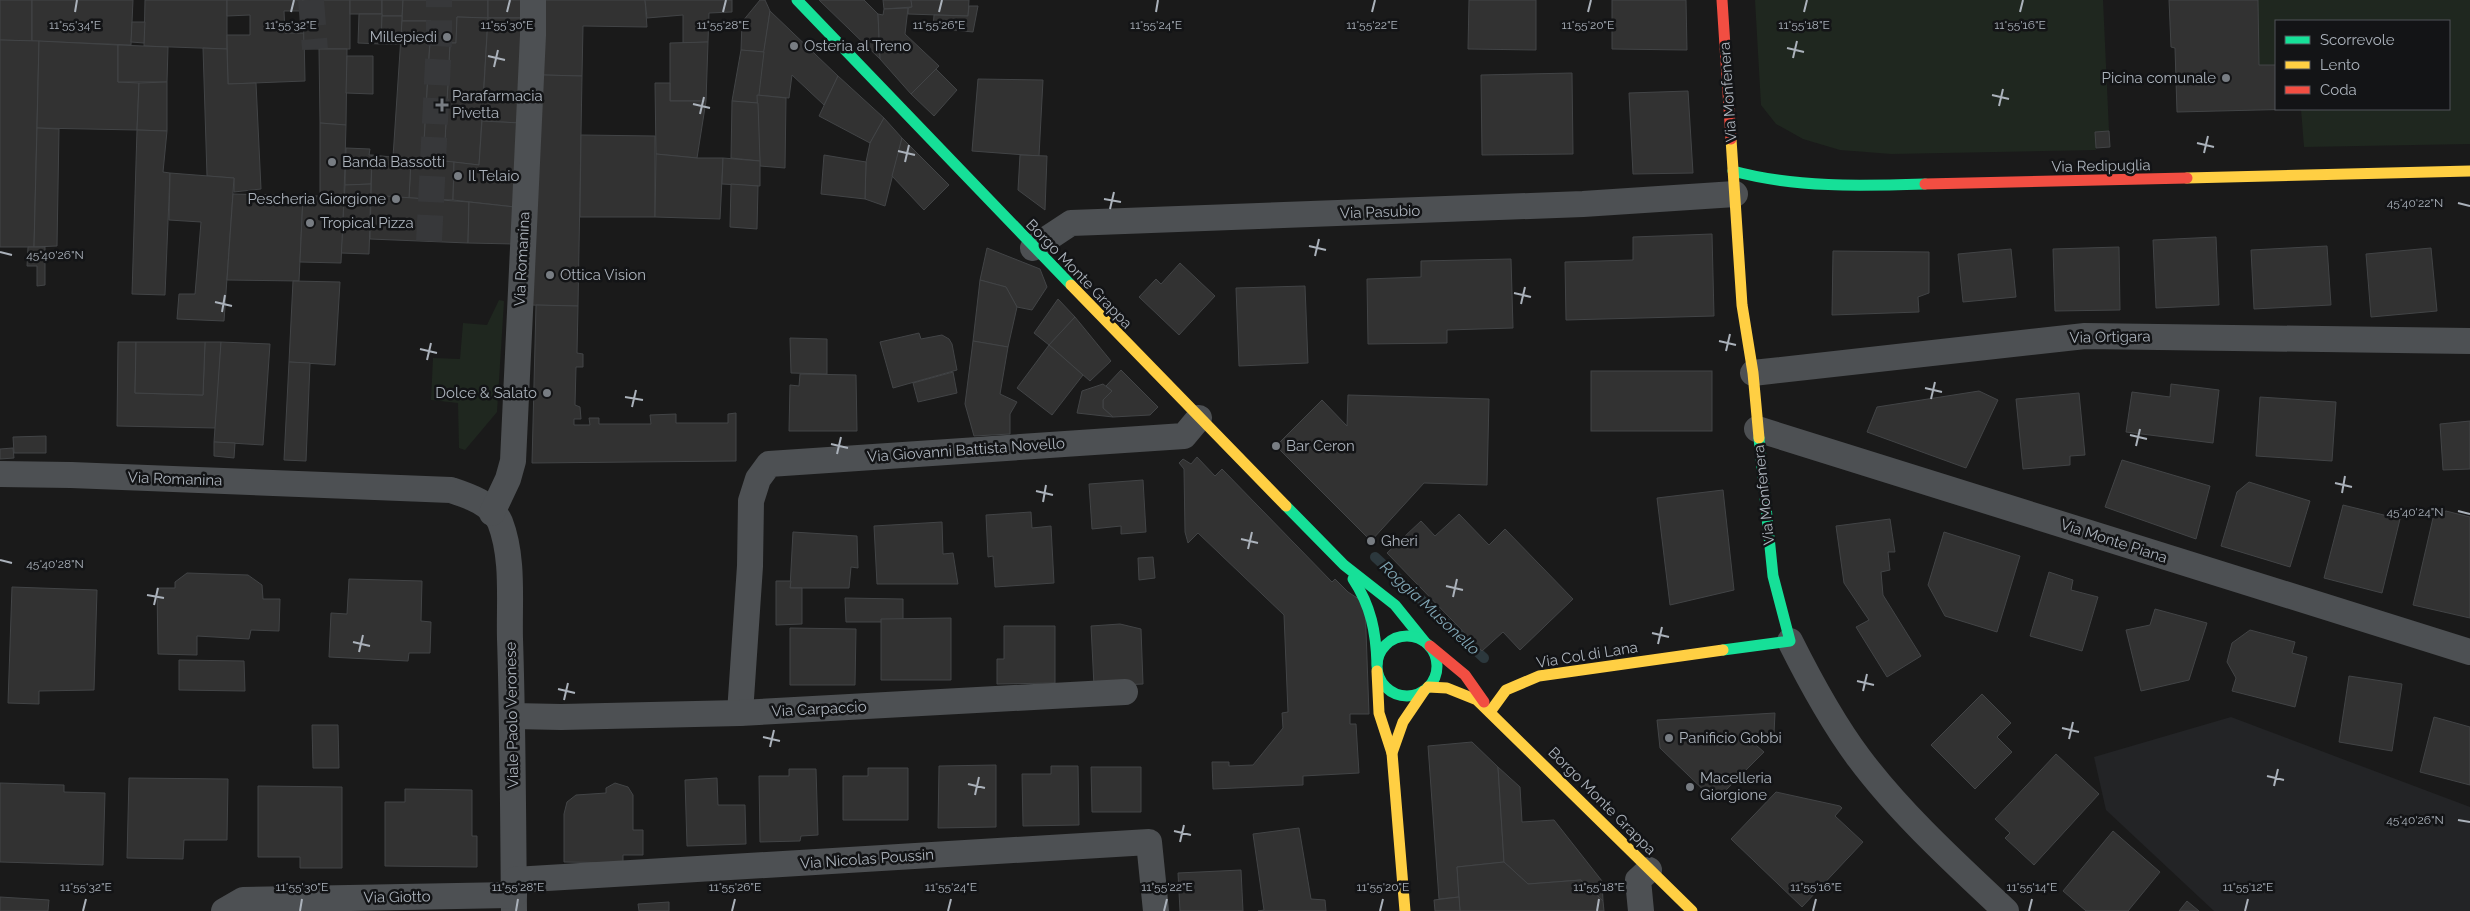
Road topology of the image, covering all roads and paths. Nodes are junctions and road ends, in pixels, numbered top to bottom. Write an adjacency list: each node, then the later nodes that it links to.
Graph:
1 (532, 0): 12 (street, Via Romanina)
2 (797, 0): 6 (street, Borgo Monte Grappa)
3 (1722, 0): 5 (street, Via Monfenera)
4 (2470, 171): 5 (street, Via Redipuglia)
5 (1734, 183): 6 (street, Via Pasubio); 8 (street, Via Monfenera)
6 (1033, 248): 9 (street, Borgo Monte Grappa)
7 (2470, 341): 8 (street, Via Ortigara)
8 (1753, 373): 10 (street, Via Monfenera)
9 (1199, 418): 13 (street, Borgo Monte Grappa); 21 (street, Via Giovanni Battista Novello)
10 (1758, 429): 14 (street, Via Monfenera); 16 (street, Via Monte Piana)
11 (0, 474): 12 (street, Via Romanina)
12 (495, 517): 22 (street, Viale Paolo Veronese)
13 (1344, 565): 15 (street, Borgo Monte Grappa); 17 (street, Borgo Monte Grappa)
14 (1790, 641): 20 (street, Via Col di Lana); 31 (street, Via Monfenera)
15 (1427, 644): 17 (street); 18 (street, Borgo Monte Grappa); 20 (street, Borgo Monte Grappa)
16 (2470, 652)
17 (1377, 668): 18 (street, Borgo Monte Grappa); 23 (street)
18 (1426, 689): 20 (street, Borgo Monte Grappa); 23 (street)
19 (1125, 692): 21 (street, Via Carpaccio)
20 (1490, 712): 24 (street, Borgo Monte Grappa)
21 (740, 713): 22 (street, Via Carpaccio)
22 (513, 716): 25 (street, Viale Paolo Veronese)
23 (1392, 754): 28 (street)
24 (1649, 870): 29 (street); 30 (street, Borgo Monte Grappa)
25 (514, 896): 26 (street, Via Giotto); 27 (street, Via Nicolas Poussin)
26 (224, 911)
27 (1156, 911)
28 (1405, 911)
29 (1641, 911)
30 (1692, 911)
31 (2006, 911)

